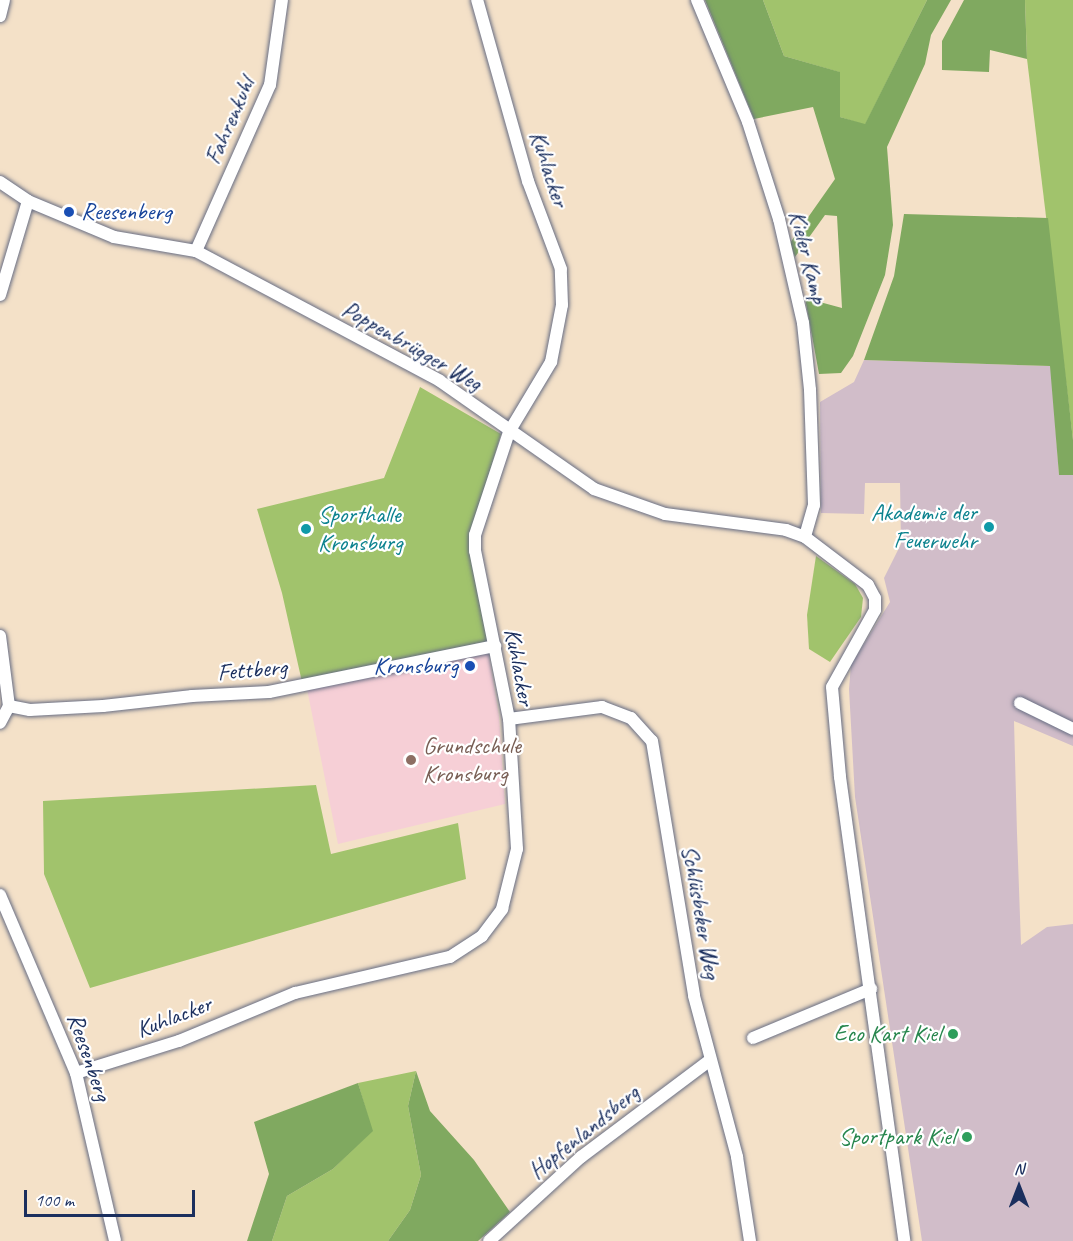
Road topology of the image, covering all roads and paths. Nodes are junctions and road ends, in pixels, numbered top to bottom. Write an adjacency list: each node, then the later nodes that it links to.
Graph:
1 (4, 0): 5 (street)
2 (282, 0): 8 (street, Fahrenkuhl)
3 (477, 0): 10 (street, Kuhlacker)
4 (697, 0): 11 (street, Kieler Kamp)
5 (0, 16)
6 (0, 182): 7 (street, Poppenbrügger Weg)
7 (28, 201): 8 (street, Poppenbrügger Weg); 9 (street)
8 (196, 252): 10 (street, Poppenbrügger Weg)
9 (0, 295)
10 (509, 432): 11 (street, Poppenbrügger Weg); 13 (street, Kuhlacker)
11 (805, 537): 20 (street, Poppenbrügger Weg)
12 (0, 636): 15 (street)
13 (495, 646): 15 (street, Fettberg); 16 (street, Kuhlacker)
14 (1020, 703): 18 (street)
15 (9, 706): 17 (street)
16 (508, 719): 22 (street, Schlüsbeker Weg); 23 (street, Kuhlacker)
17 (0, 723)
18 (1073, 729)
19 (0, 896): 23 (street, Reesenberg)
20 (871, 989): 21 (street); 27 (street)
21 (753, 1038)
22 (709, 1061): 25 (street, Hopfenlandsberg); 26 (street, Schlüsbeker Weg)
23 (76, 1073): 24 (street, Reesenberg)
24 (115, 1241)
25 (489, 1241)
26 (750, 1241)
27 (904, 1241)

